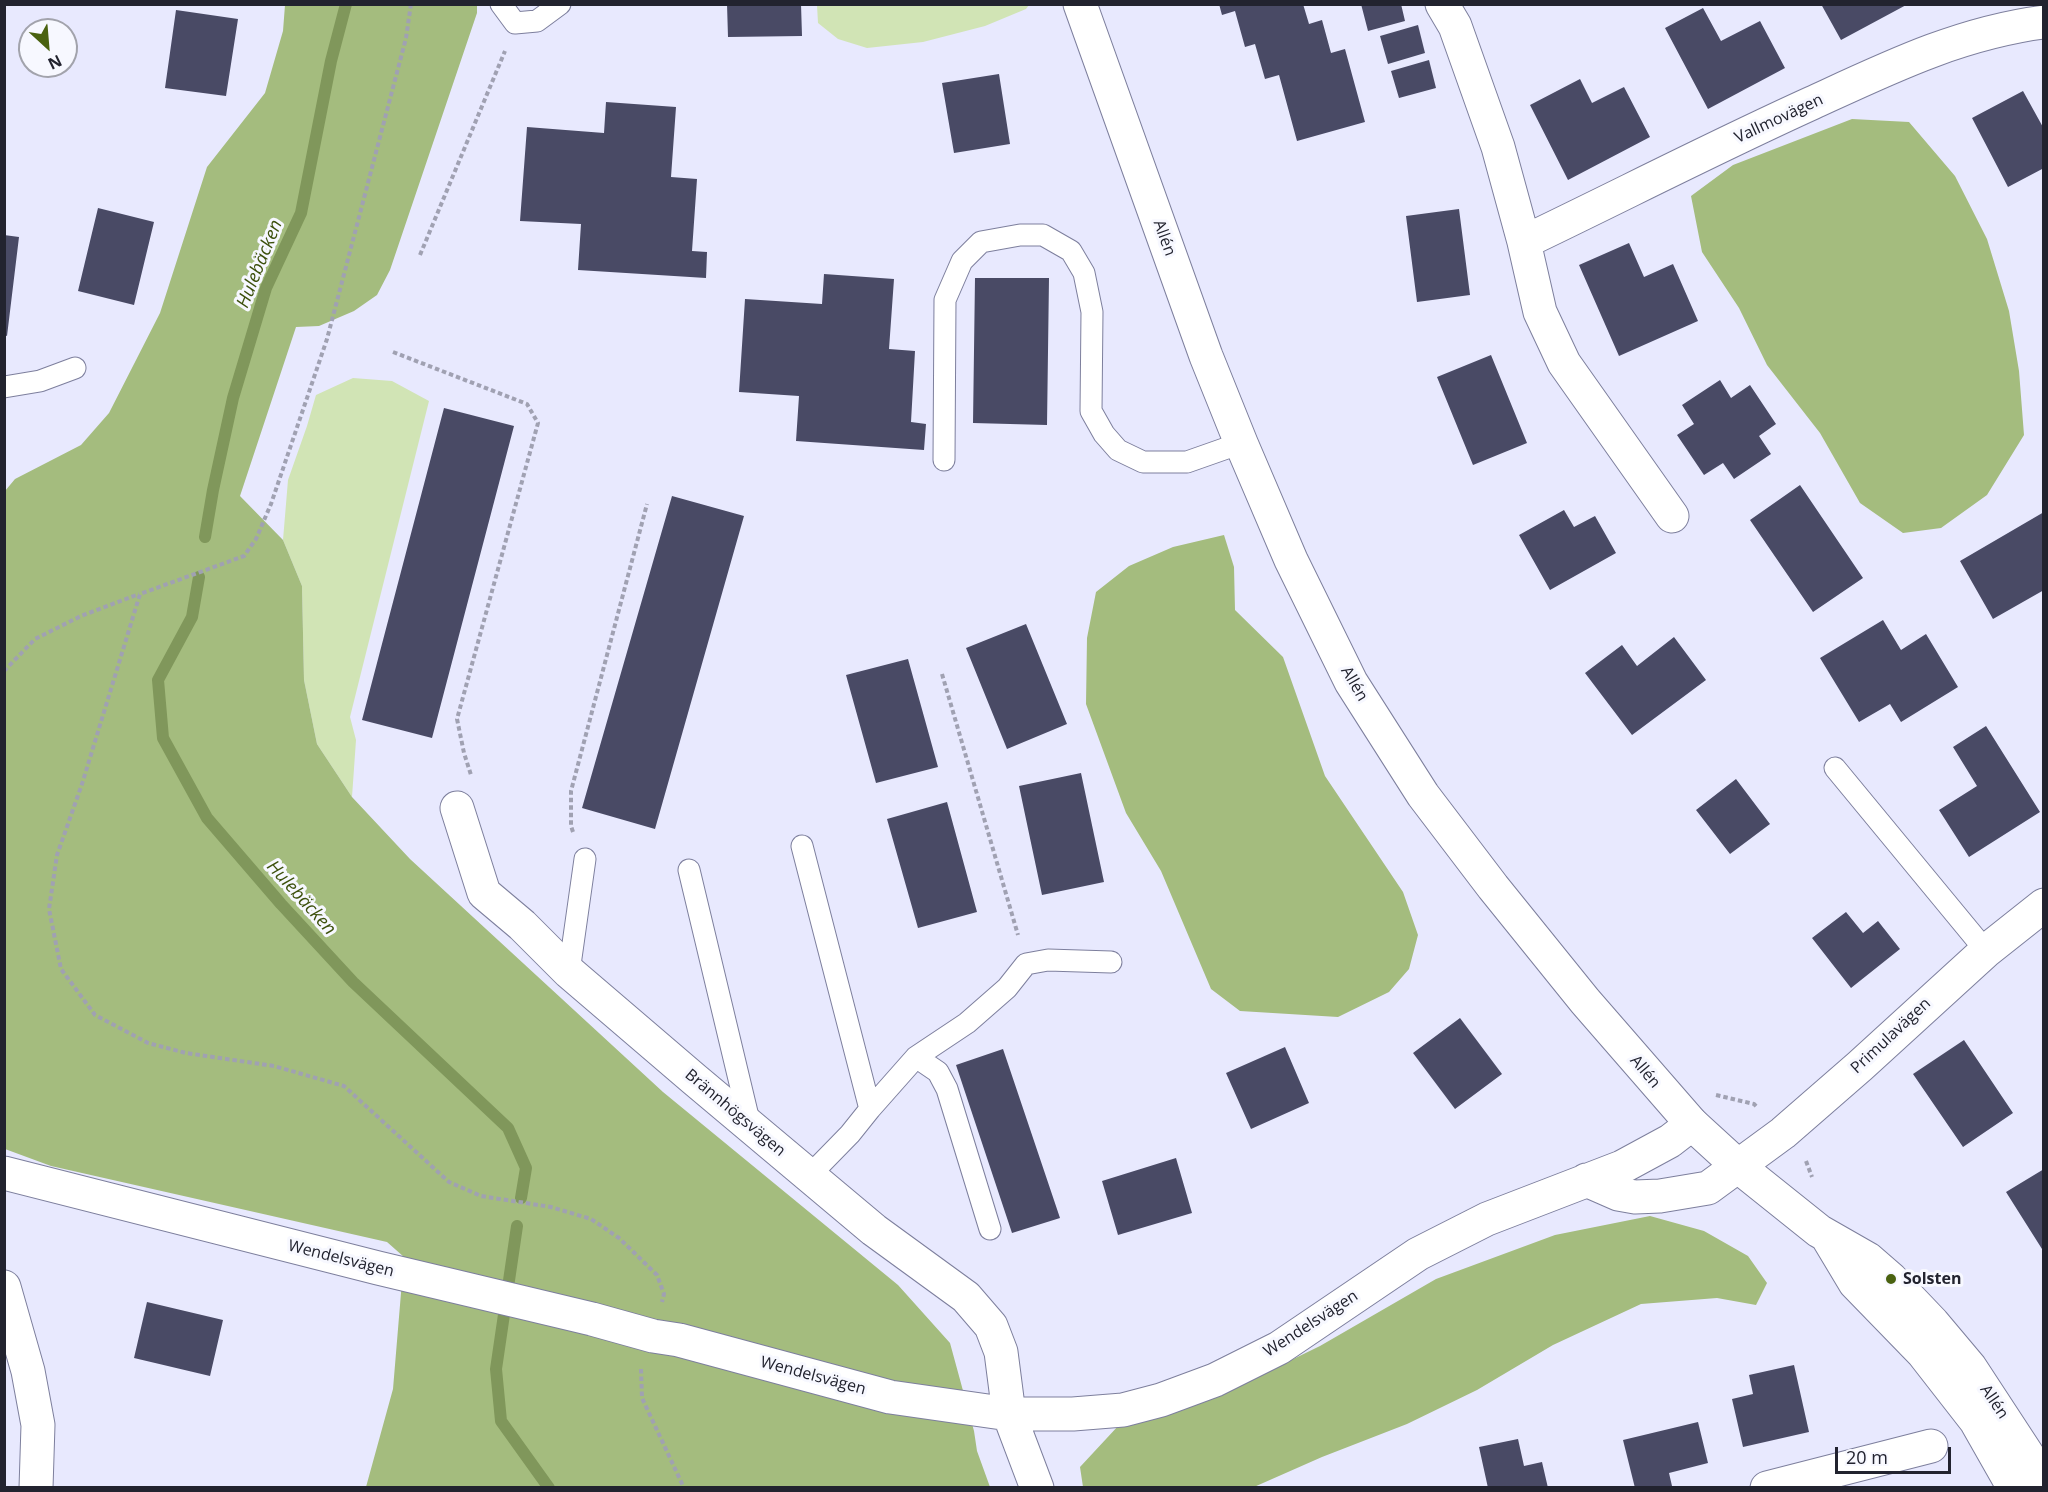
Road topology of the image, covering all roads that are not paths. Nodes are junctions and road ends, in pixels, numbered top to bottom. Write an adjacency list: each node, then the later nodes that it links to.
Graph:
1 (501, 4): 2 (lane)
2 (560, 4)
3 (1080, 4): 9 (street, Allén)
4 (1442, 4): 6 (street)
5 (2043, 22): 6 (street, Vallmovägen)
6 (1524, 242): 11 (street)
7 (75, 368): 8 (lane)
8 (4, 387)
9 (1241, 443): 10 (lane); 23 (street, Allén)
10 (944, 460)
11 (1671, 516)
12 (1834, 768): 18 (lane)
13 (457, 808): 20 (street, Brännhögsvägen)
14 (802, 846): 22 (lane)
15 (585, 859): 20 (lane)
16 (689, 870): 24 (lane)
17 (2043, 906): 18 (street, Primulavägen)
18 (1986, 951): 25 (street, Primulavägen)
19 (1111, 962): 21 (lane)
20 (569, 972): 24 (street, Brännhögsvägen)
21 (916, 1057): 22 (lane); 29 (lane)
22 (870, 1109): 27 (lane)
23 (1692, 1124): 25 (street, Allén); 28 (street, Wendelsvägen)
24 (750, 1125): 27 (street, Brännhögsvägen)
25 (1739, 1167): 28 (street); 30 (street, Allén)
26 (4, 1173): 32 (street, Wendelsvägen)
27 (809, 1176): 32 (street, Brännhögsvägen)
28 (1586, 1180): 32 (street, Wendelsvägen)
29 (990, 1229)
30 (1828, 1238): 34 (street, Allén); 38 (street, Allén)
31 (4, 1287): 35 (street)
32 (1009, 1414): 36 (street, Brännhögsvägen)
33 (1931, 1446): 37 (street)
34 (2043, 1480)
35 (36, 1488)
36 (1037, 1488)
37 (1767, 1488)
38 (2014, 1488)

